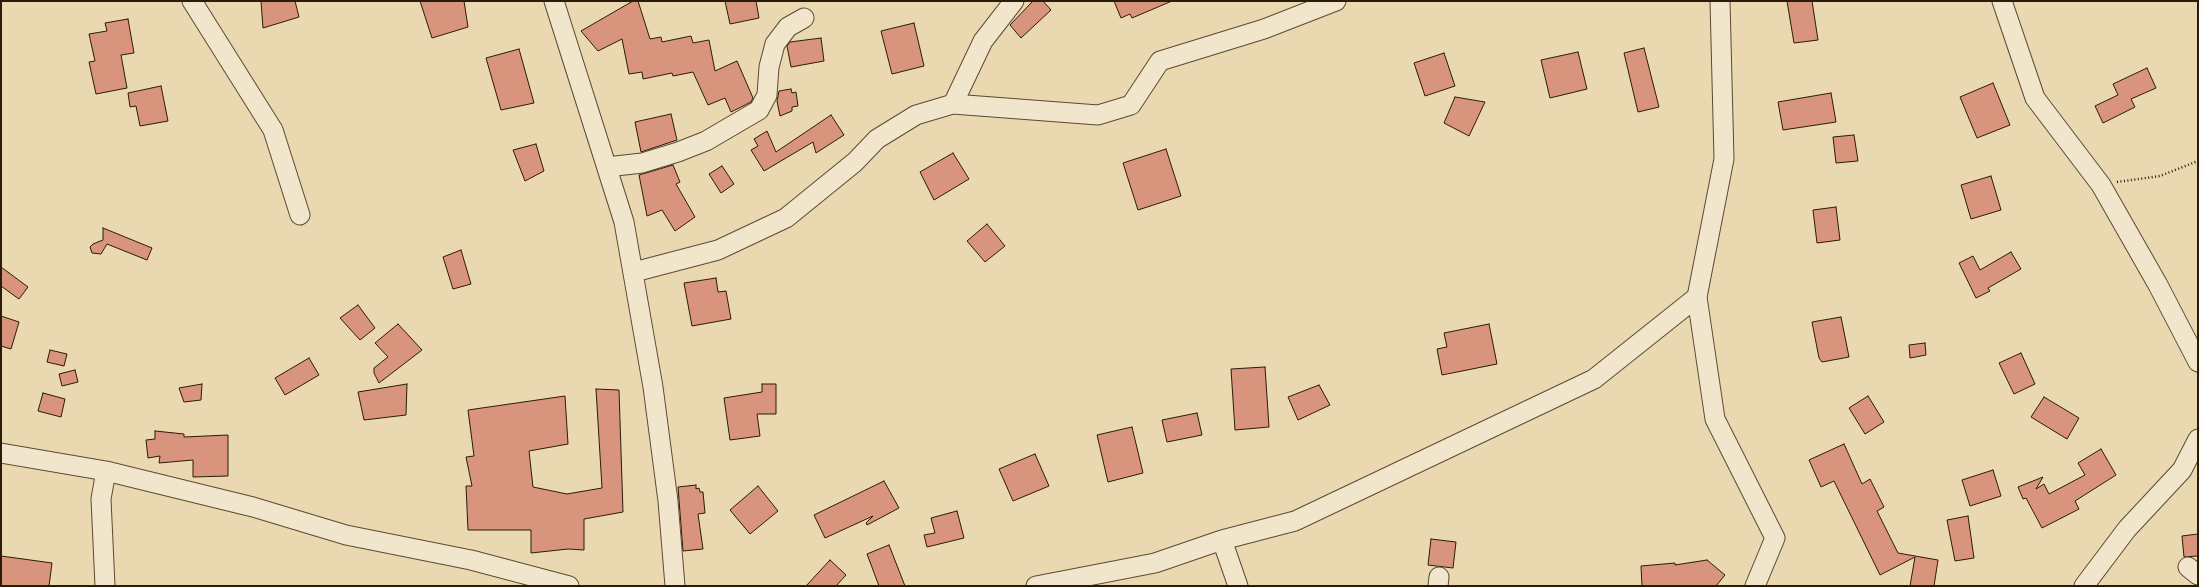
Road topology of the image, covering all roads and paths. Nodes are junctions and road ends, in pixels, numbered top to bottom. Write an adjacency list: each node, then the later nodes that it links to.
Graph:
1 (192, 1): 12 (street)
2 (554, 1): 10 (street)
3 (1014, 1): 8 (street)
4 (1336, 1): 8 (street)
5 (1720, 1): 14 (street)
6 (2002, 1): 11 (street)
7 (804, 18): 10 (street)
8 (953, 104): 13 (street)
9 (2198, 161): 11 (path)
10 (607, 167): 13 (street)
11 (2101, 185): 15 (street)
12 (300, 215)
13 (634, 272): 22 (street)
14 (1697, 297): 19 (street); 25 (street)
15 (2198, 362)
16 (2198, 439): 26 (street)
17 (1, 453): 18 (street)
18 (106, 471): 20 (street); 21 (street)
19 (1222, 540): 23 (street); 24 (street)
20 (105, 586)
21 (569, 586)
22 (675, 586)
23 (1036, 586)
24 (1238, 586)
25 (1755, 586)
26 (2084, 586)

